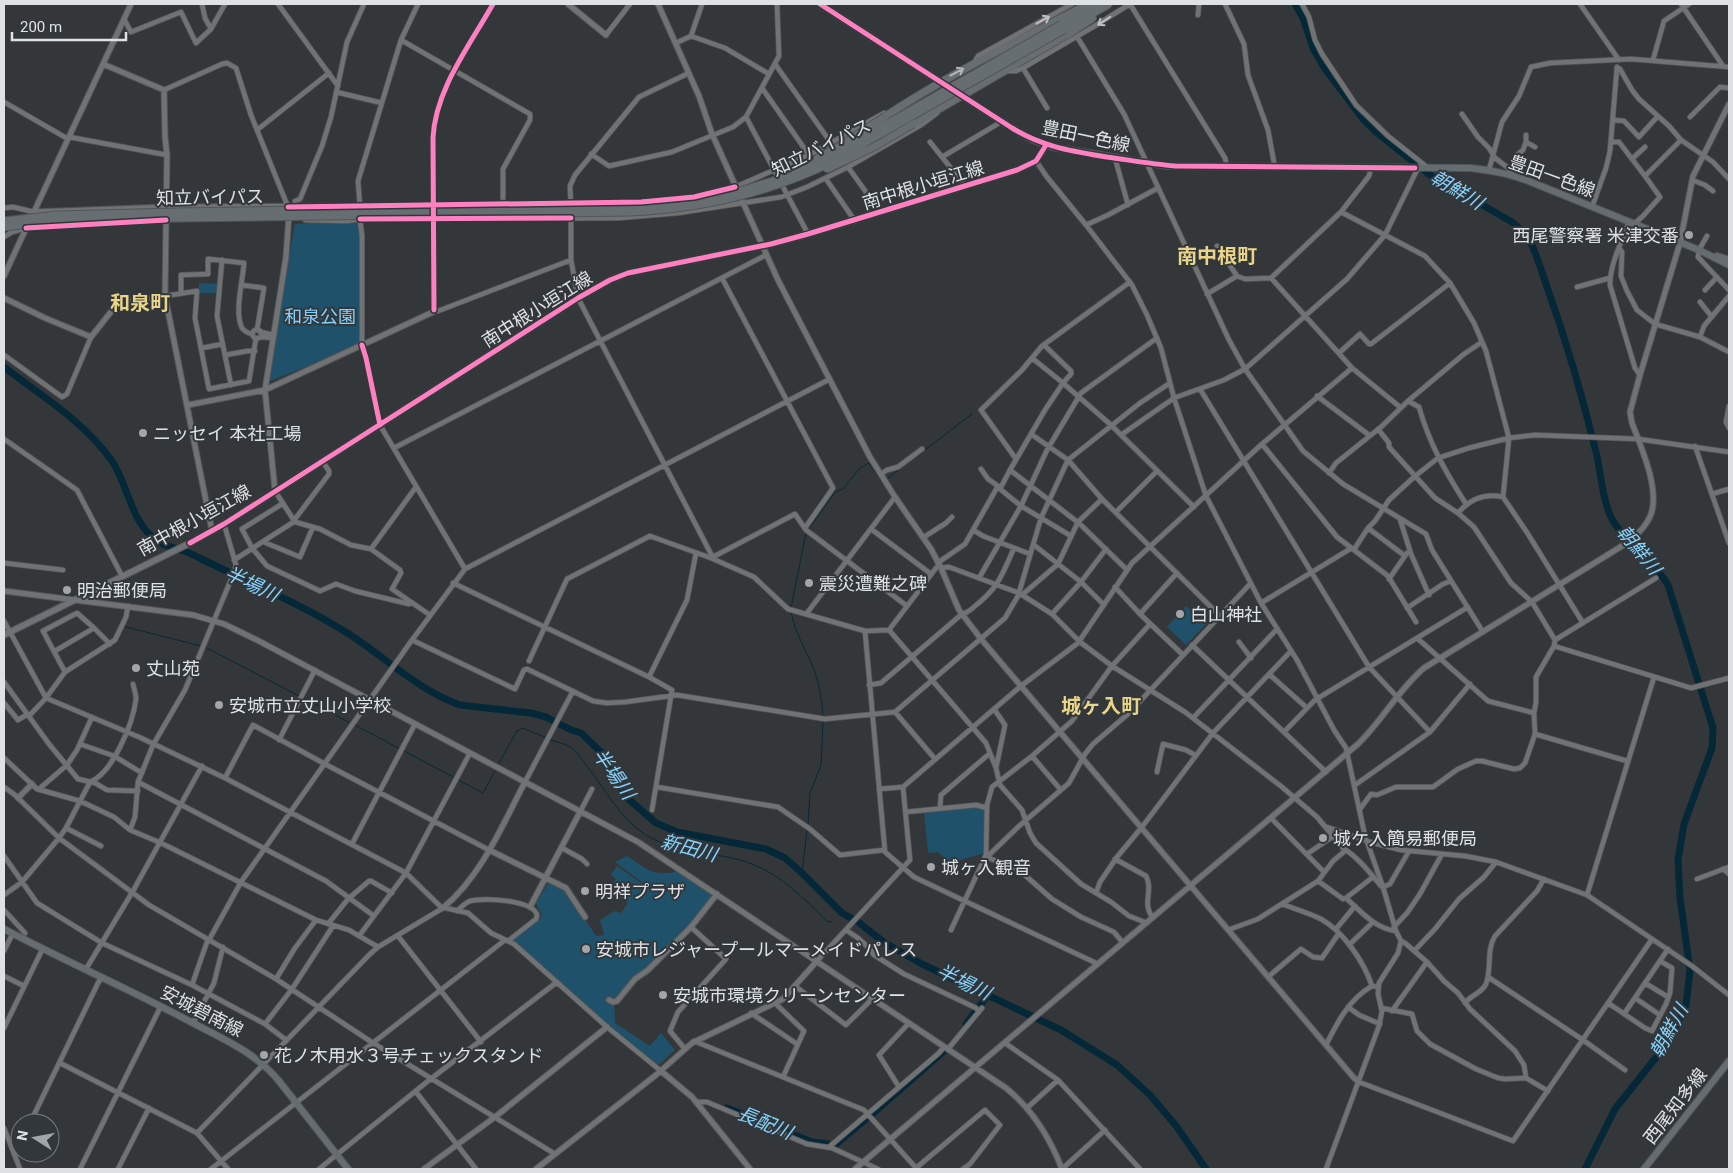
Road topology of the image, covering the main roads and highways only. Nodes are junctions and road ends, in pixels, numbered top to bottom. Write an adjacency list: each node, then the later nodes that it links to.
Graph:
1 (820, 4): 6 (main road, 豊田一色線)
2 (1088, 4): 6 (highway, one-way to 2, bridge)
3 (1097, 4): 9 (highway, bridge)
4 (1109, 4): 10 (highway, 知立バイパス, bridge)
5 (1117, 4): 7 (highway, bridge)
6 (941, 82): 7 (main road, 豊田一色線); 9 (highway, bridge)
7 (963, 97): 8 (main road, 豊田一色線); 10 (highway, bridge)
8 (1046, 145): 13 (main road, 豊田一色線); 16 (main road, 南中根小垣江線)
9 (746, 190): 11 (highway, 知立バイパス, bridge)
10 (732, 198): 12 (highway, 知立バイパス, bridge)
11 (4, 221)
12 (4, 227)
13 (1708, 254): 14 (main road, 豊田一色線); 15 (main road, 豊田一色線)
14 (1729, 260)
15 (1729, 265)
16 (6, 634)
17 (4, 929): 19 (main road, 安城碧南線)
18 (1729, 1061): 20 (main road, 西尾知多線)
19 (348, 1169)
20 (1644, 1169)

